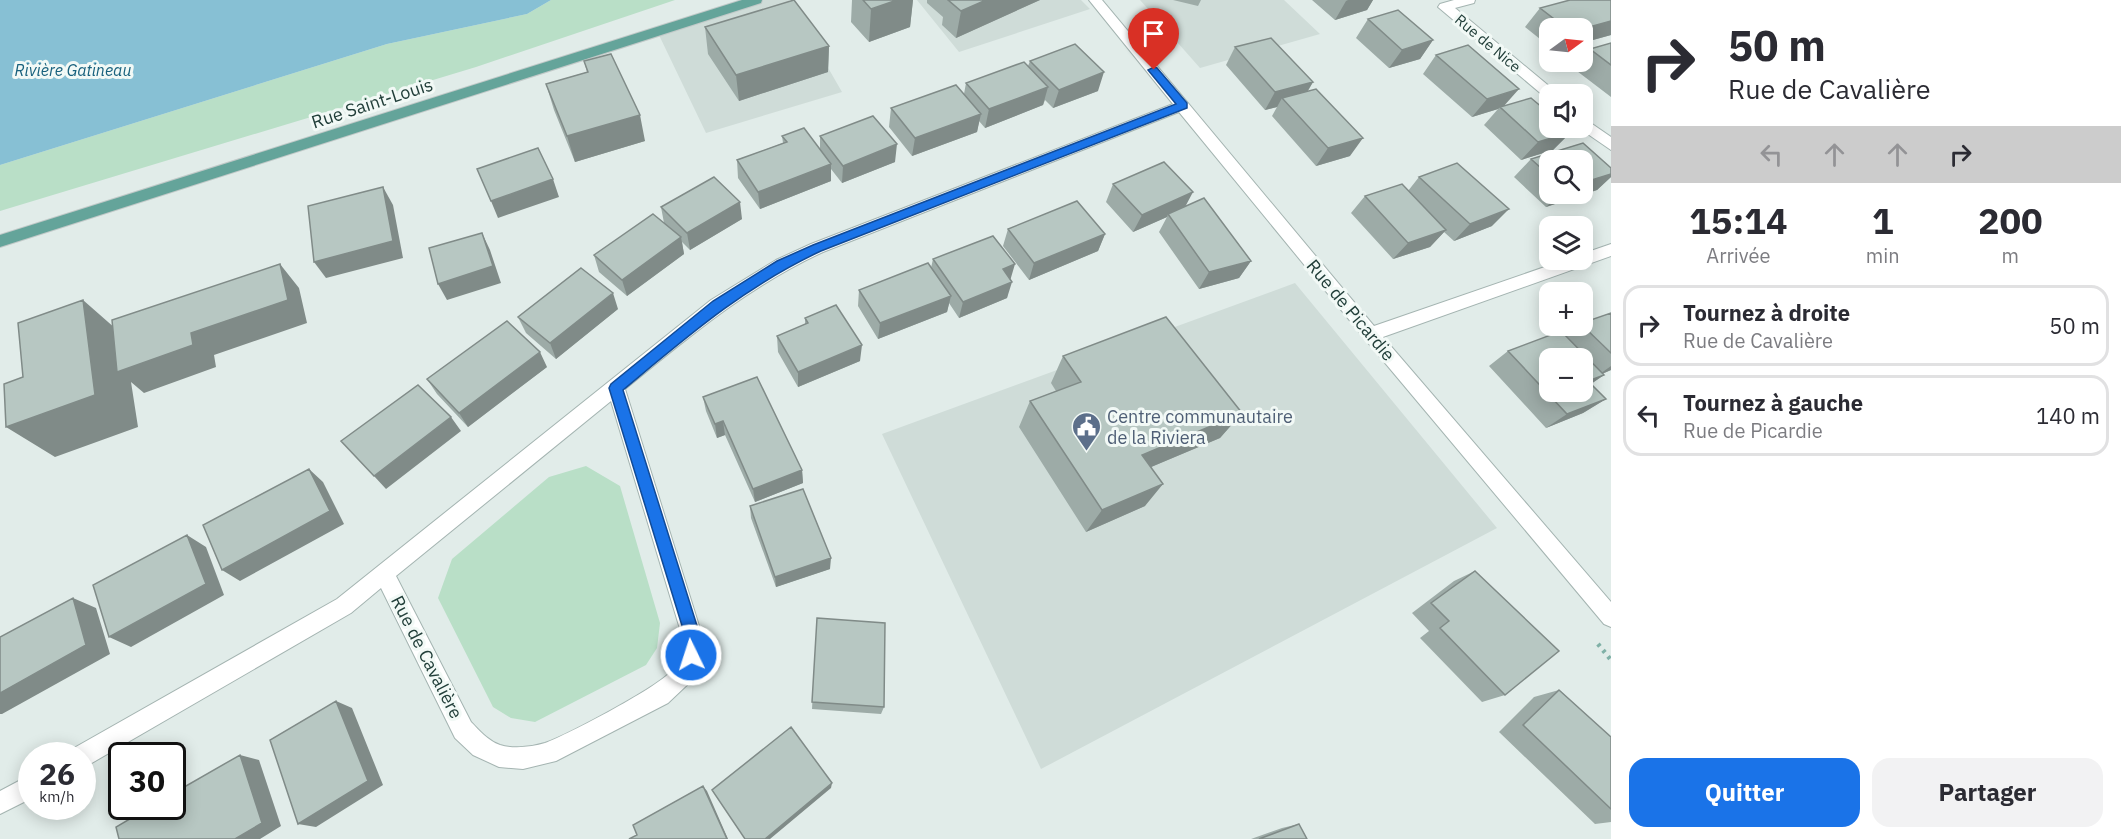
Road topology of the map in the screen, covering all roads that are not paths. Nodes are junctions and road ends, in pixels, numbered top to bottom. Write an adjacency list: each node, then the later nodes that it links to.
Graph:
1 (756, 0): 8 (main road, Rue Saint-Louis)
2 (1095, 0): 5 (street, Rue de Picardie)
3 (1469, 0): 4 (street, Rue de Nice)
4 (1539, 85)
5 (1183, 105): 10 (street, Rue de Picardie); 11 (street, Rue de Cavalière)
6 (1593, 131): 7 (street)
7 (1611, 146)
8 (0, 241)
9 (1611, 250): 10 (street)
10 (1371, 334): 13 (street, Rue de Picardie)
11 (616, 388): 12 (street, Rue de Cavalière); 12 (street, Rue de Cavalière)
12 (385, 575): 14 (street, Rue de Cavalière)
13 (1611, 617)
14 (96, 748)
15 (18, 792): 16 (street)
16 (0, 802)

